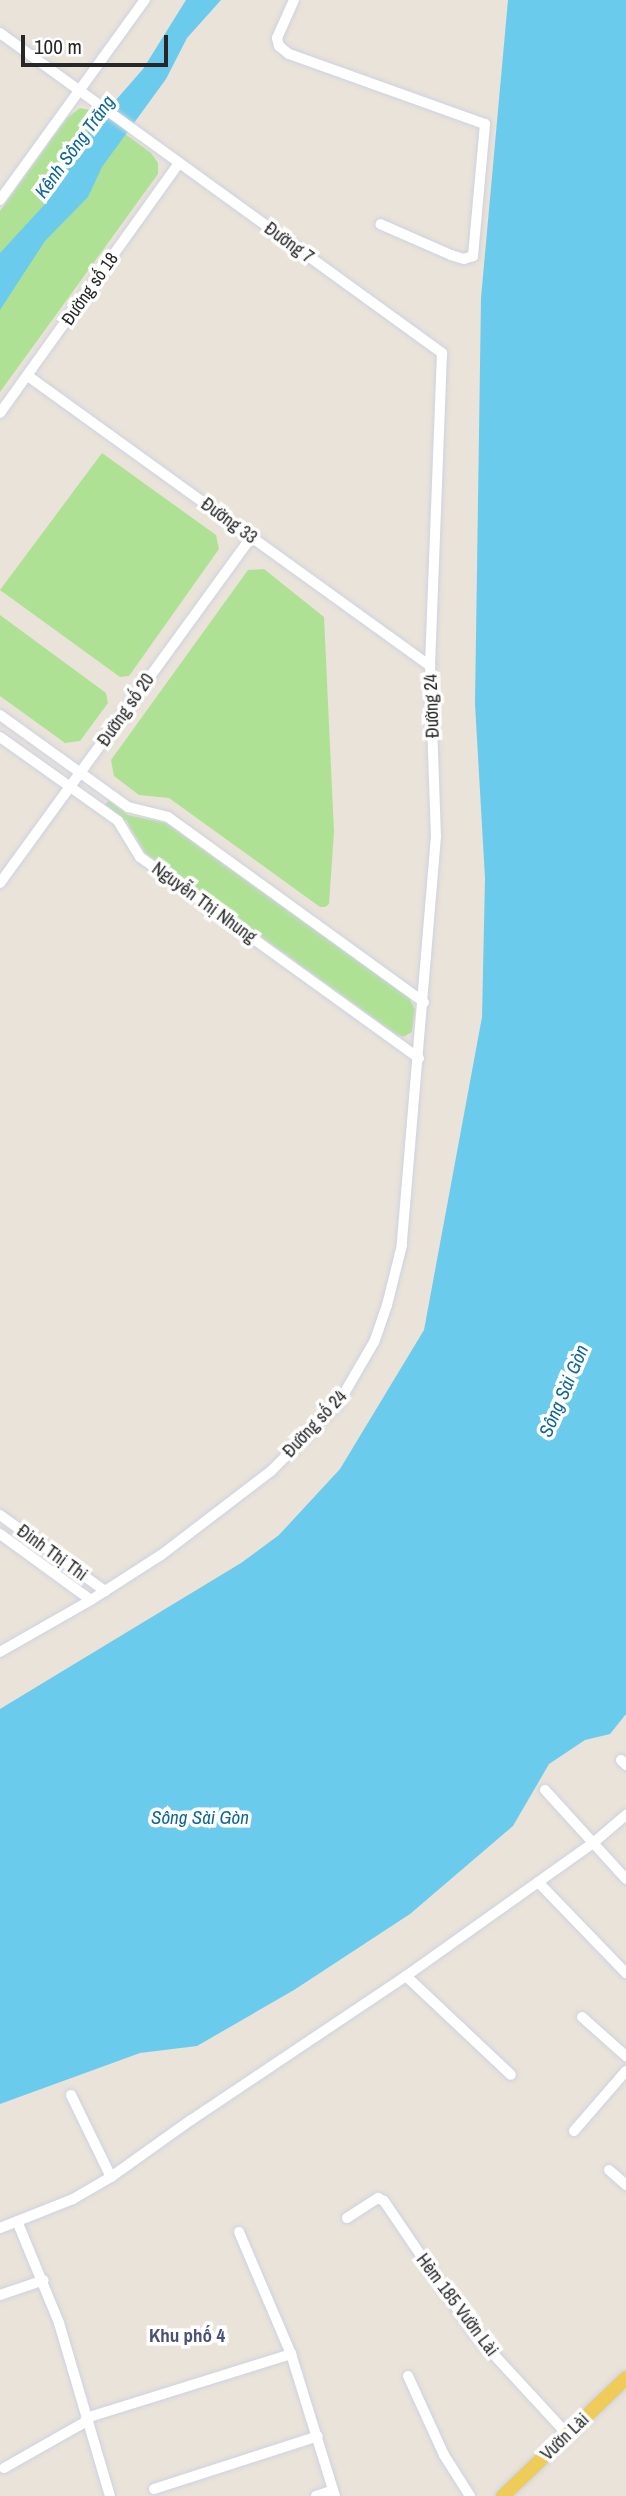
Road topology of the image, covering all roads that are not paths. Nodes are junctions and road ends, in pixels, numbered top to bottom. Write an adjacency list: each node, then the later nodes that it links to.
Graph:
1 (145, 0): 4 (street)
2 (294, 0): 7 (street)
3 (0, 33): 4 (street, Đường 7)
4 (79, 91): 5 (street, Đường 7); 6 (street)
5 (179, 163): 8 (street, Đường 7); 9 (street, Đường số 18)
6 (0, 201)
7 (380, 224)
8 (442, 353): 12 (street, Đường 24)
9 (28, 376): 10 (street, Đường số 18); 11 (street, Đường 33)
10 (0, 413)
11 (251, 537): 12 (street, Đường 33); 15 (street, Đường số 20)
12 (430, 666): 18 (street, Đường 24)
13 (0, 715): 15 (street)
14 (0, 737): 16 (street, Nguyễn Thị Nhung)
15 (81, 773): 16 (street, Đường số 20); 18 (street)
16 (70, 789): 17 (street, Đường số 20); 19 (street, Nguyễn Thị Nhung)
17 (0, 883)
18 (424, 1002): 19 (street, Đường 24)
19 (419, 1058): 22 (street, Đường số 24)
20 (0, 1516): 22 (street, Đinh Thị Thi)
21 (0, 1534): 23 (street, Đinh Thị Thi)
22 (105, 1591): 23 (street, Đường số 24)
23 (91, 1600): 24 (street, Đường số 24)
24 (0, 1652)
25 (545, 1790): 27 (street)
26 (626, 1815): 27 (street)
27 (592, 1844): 28 (street); 29 (street)
28 (626, 1879)
29 (538, 1882): 30 (street); 31 (street)
30 (626, 1973)
31 (406, 1976): 35 (street); 39 (street)
32 (582, 2017): 33 (street)
33 (626, 2056)
34 (626, 2071): 37 (street)
35 (511, 2075)
36 (71, 2095): 39 (street)
37 (574, 2131)
38 (609, 2170): 40 (street)
39 (111, 2177): 42 (street)
40 (626, 2185)
41 (347, 2218): 51 (street, Hẻm 185 Vườn Lài)
42 (17, 2221): 43 (street); 45 (street)
43 (0, 2228)
44 (239, 2232): 47 (street)
45 (44, 2280): 46 (street); 50 (street)
46 (0, 2295)
47 (291, 2354): 50 (street); 52 (street)
48 (408, 2376): 58 (street)
49 (626, 2378): 51 (main road, Vườn Lài)
50 (87, 2419): 53 (street); 56 (street)
51 (568, 2435): 59 (main road, Vườn Lài)
52 (318, 2436): 54 (street); 55 (street)
53 (4, 2468)
54 (153, 2489)
55 (334, 2493): 57 (street)
56 (110, 2496)
57 (316, 2496)
58 (470, 2496)
59 (503, 2496)

